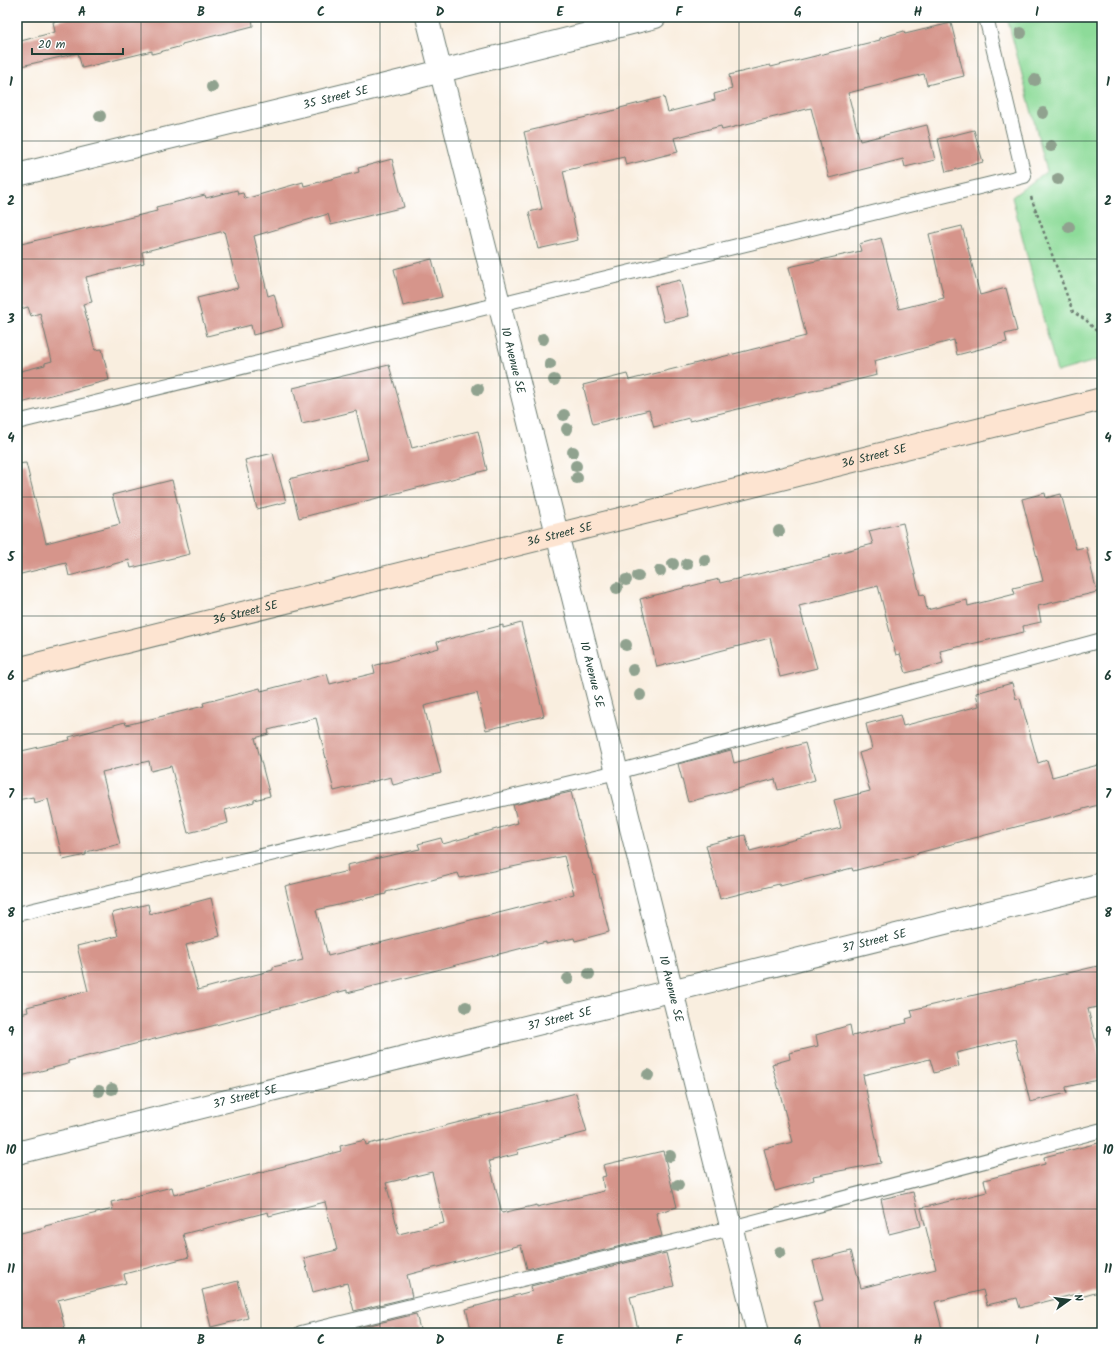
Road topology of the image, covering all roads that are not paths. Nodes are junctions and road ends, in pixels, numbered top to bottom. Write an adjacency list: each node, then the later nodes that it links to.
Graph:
1 (427, 17): 4 (street, 10 Avenue SE)
2 (655, 17): 4 (street, 35 Street SE)
3 (986, 17): 6 (lane)
4 (441, 71): 5 (street, 35 Street SE); 6 (street, 10 Avenue SE)
5 (17, 175)
6 (499, 305): 8 (lane); 9 (street, 10 Avenue SE)
7 (1102, 399): 9 (main road, 36 Street SE)
8 (17, 422)
9 (557, 534): 11 (main road, 36 Street SE); 12 (street, 10 Avenue SE)
10 (1102, 640): 12 (lane)
11 (17, 669)
12 (617, 772): 14 (lane); 15 (street, 10 Avenue SE)
13 (1102, 884): 15 (street, 37 Street SE)
14 (17, 914)
15 (671, 990): 17 (street, 37 Street SE); 18 (street, 10 Avenue SE)
16 (1102, 1130): 18 (lane)
17 (17, 1153)
18 (731, 1228): 19 (lane); 20 (street, 10 Avenue SE)
19 (301, 1333)
20 (758, 1333)

